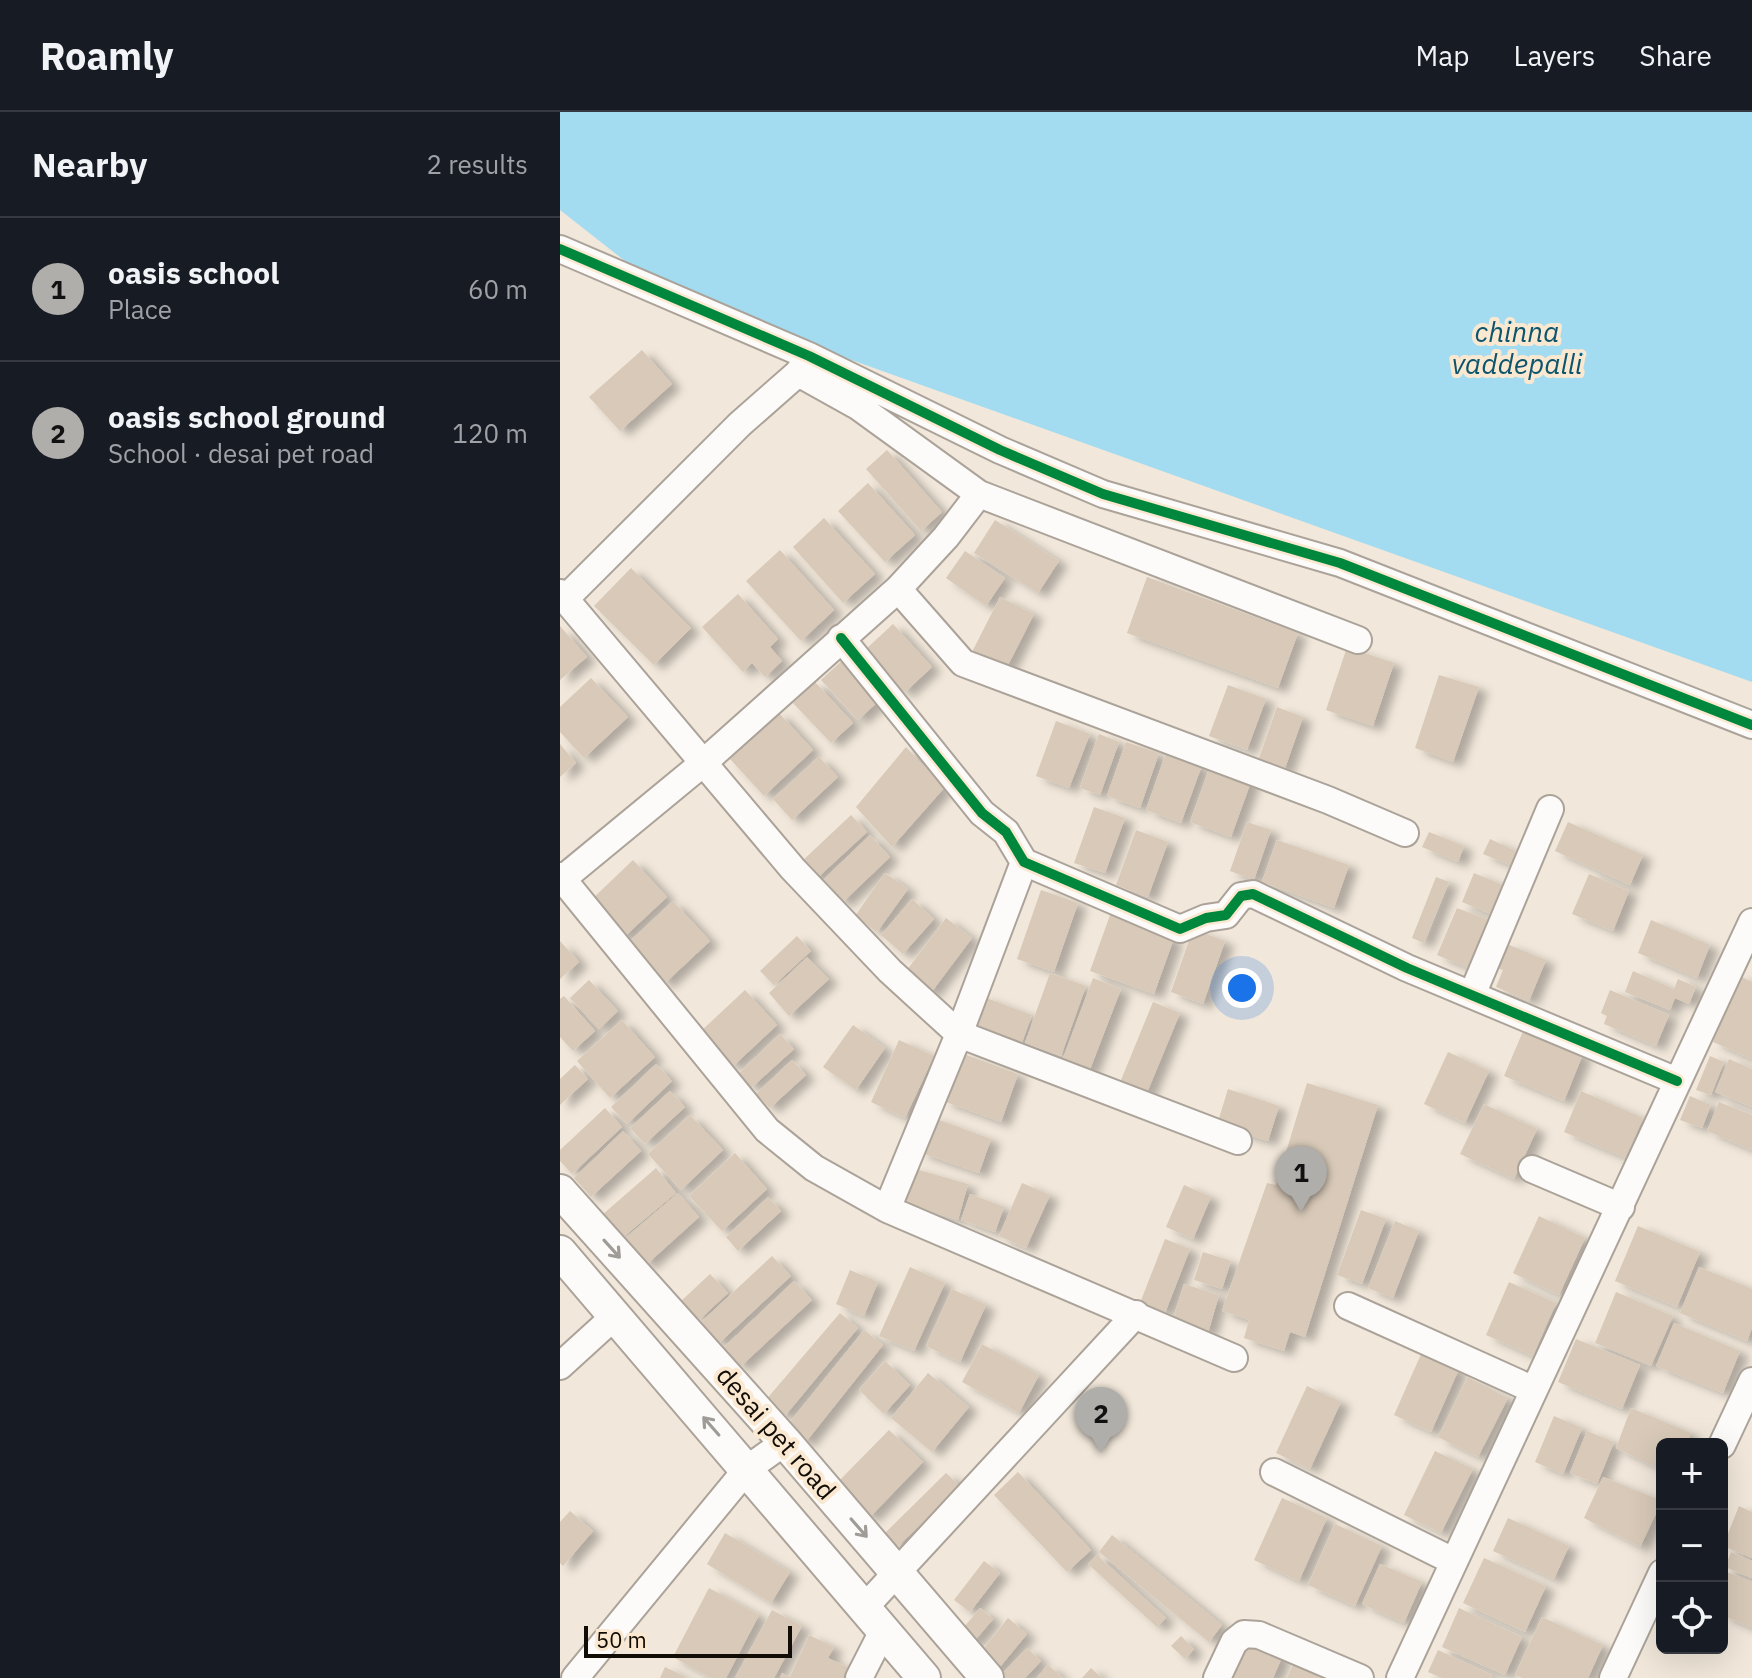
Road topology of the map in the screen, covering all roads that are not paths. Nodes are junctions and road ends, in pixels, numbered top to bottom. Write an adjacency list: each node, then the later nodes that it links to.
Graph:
1 (560, 249): 2 (street)
2 (804, 364): 3 (street); 5 (street); 8 (street)
3 (979, 494): 4 (street); 7 (street)
4 (898, 589): 6 (street); 11 (street)
5 (563, 596): 9 (street)
6 (841, 638): 9 (street); 12 (street)
7 (1358, 640)
8 (1752, 725)
9 (702, 764): 13 (street); 16 (street)
10 (1550, 809): 15 (street)
11 (1405, 833)
12 (1024, 862): 15 (street); 16 (street)
13 (561, 878): 22 (street)
14 (1752, 922): 17 (street)
15 (1472, 995): 17 (street)
16 (959, 1034): 18 (street); 22 (street)
17 (1677, 1081): 21 (street)
18 (1238, 1141)
19 (1532, 1169): 21 (street)
20 (560, 1191): 32 (street, desai pet road, one-way to 32)
21 (1621, 1207): 30 (street)
22 (887, 1209): 25 (street)
23 (560, 1252): 26 (street, desai pet road)
24 (1348, 1306): 30 (street)
25 (1136, 1314): 27 (street); 36 (street)
26 (616, 1315): 28 (street); 33 (street, desai pet road, one-way to 26)
27 (1234, 1358)
28 (560, 1366)
29 (1752, 1381): 31 (street)
30 (1534, 1390): 35 (street)
31 (1725, 1438)
32 (785, 1442): 33 (street); 36 (street, desai pet road, one-way to 36)
33 (747, 1469): 38 (street, desai pet road); 39 (street)
34 (1274, 1472): 35 (street)
35 (1453, 1561): 45 (street)
36 (897, 1572): 38 (street); 42 (street, desai pet road)
37 (1658, 1582): 46 (street)
38 (874, 1618): 40 (street); 41 (street, desai pet road)
39 (575, 1678)
40 (859, 1678)
41 (924, 1678)
42 (987, 1678)
43 (1217, 1678): 44 (street)
44 (1360, 1678)
45 (1400, 1678)
46 (1613, 1678)

